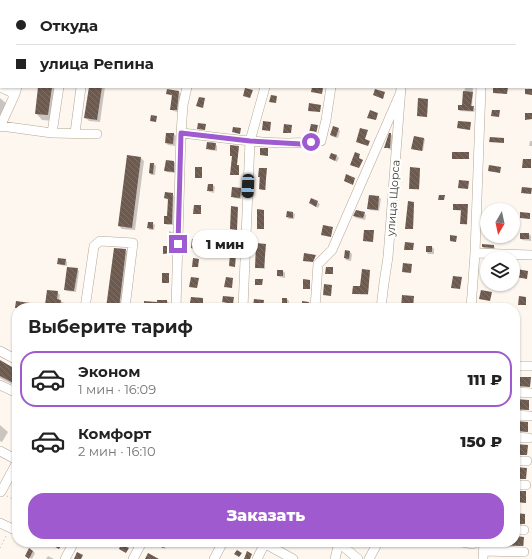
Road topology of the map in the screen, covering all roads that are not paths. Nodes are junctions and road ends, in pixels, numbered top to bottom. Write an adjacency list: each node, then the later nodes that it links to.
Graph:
1 (4, 88): 9 (street)
2 (59, 88): 11 (street)
3 (81, 88): 12 (street)
4 (187, 88): 13 (street)
5 (265, 88): 15 (street)
6 (331, 88): 15 (street)
7 (481, 88): 16 (street)
8 (400, 90): 22 (street); 23 (street, улица Щорса)
9 (16, 91): 10 (street)
10 (0, 126): 11 (street)
11 (52, 133): 12 (street)
12 (75, 133): 14 (street)
13 (181, 133): 15 (street); 20 (street)
14 (97, 134)
15 (250, 141): 21 (street)
16 (475, 253): 17 (street); 24 (street)
17 (532, 254)
18 (86, 303): 19 (street)
19 (126, 303)
20 (176, 303)
21 (243, 303)
22 (315, 303)
23 (382, 303)
24 (471, 303)
25 (0, 351): 26 (street)
26 (12, 357)
27 (520, 366): 28 (street)
28 (532, 366)
29 (0, 385): 30 (street)
30 (12, 391)
31 (520, 392): 32 (street)
32 (532, 393)
33 (520, 415): 34 (street)
34 (530, 416)
35 (520, 437): 36 (street)
36 (529, 438)
37 (0, 451): 38 (street)
38 (12, 458)
39 (520, 461): 40 (street)
40 (527, 461)
41 (12, 471): 44 (street)
42 (520, 485): 43 (street)
43 (526, 485)
44 (1, 492)
45 (0, 523): 46 (street)
46 (12, 529)
47 (71, 547): 57 (street)
48 (139, 547): 58 (street)
49 (220, 547): 59 (street)
50 (262, 547): 60 (street)
51 (271, 547): 61 (street)
52 (338, 547): 62 (street)
53 (345, 547): 63 (street)
54 (375, 547): 64 (street)
55 (484, 551): 56 (street)
56 (524, 552)
57 (65, 559)
58 (133, 559)
59 (214, 559)
60 (257, 559)
61 (293, 559)
62 (335, 559)
63 (358, 559)
64 (369, 559)

